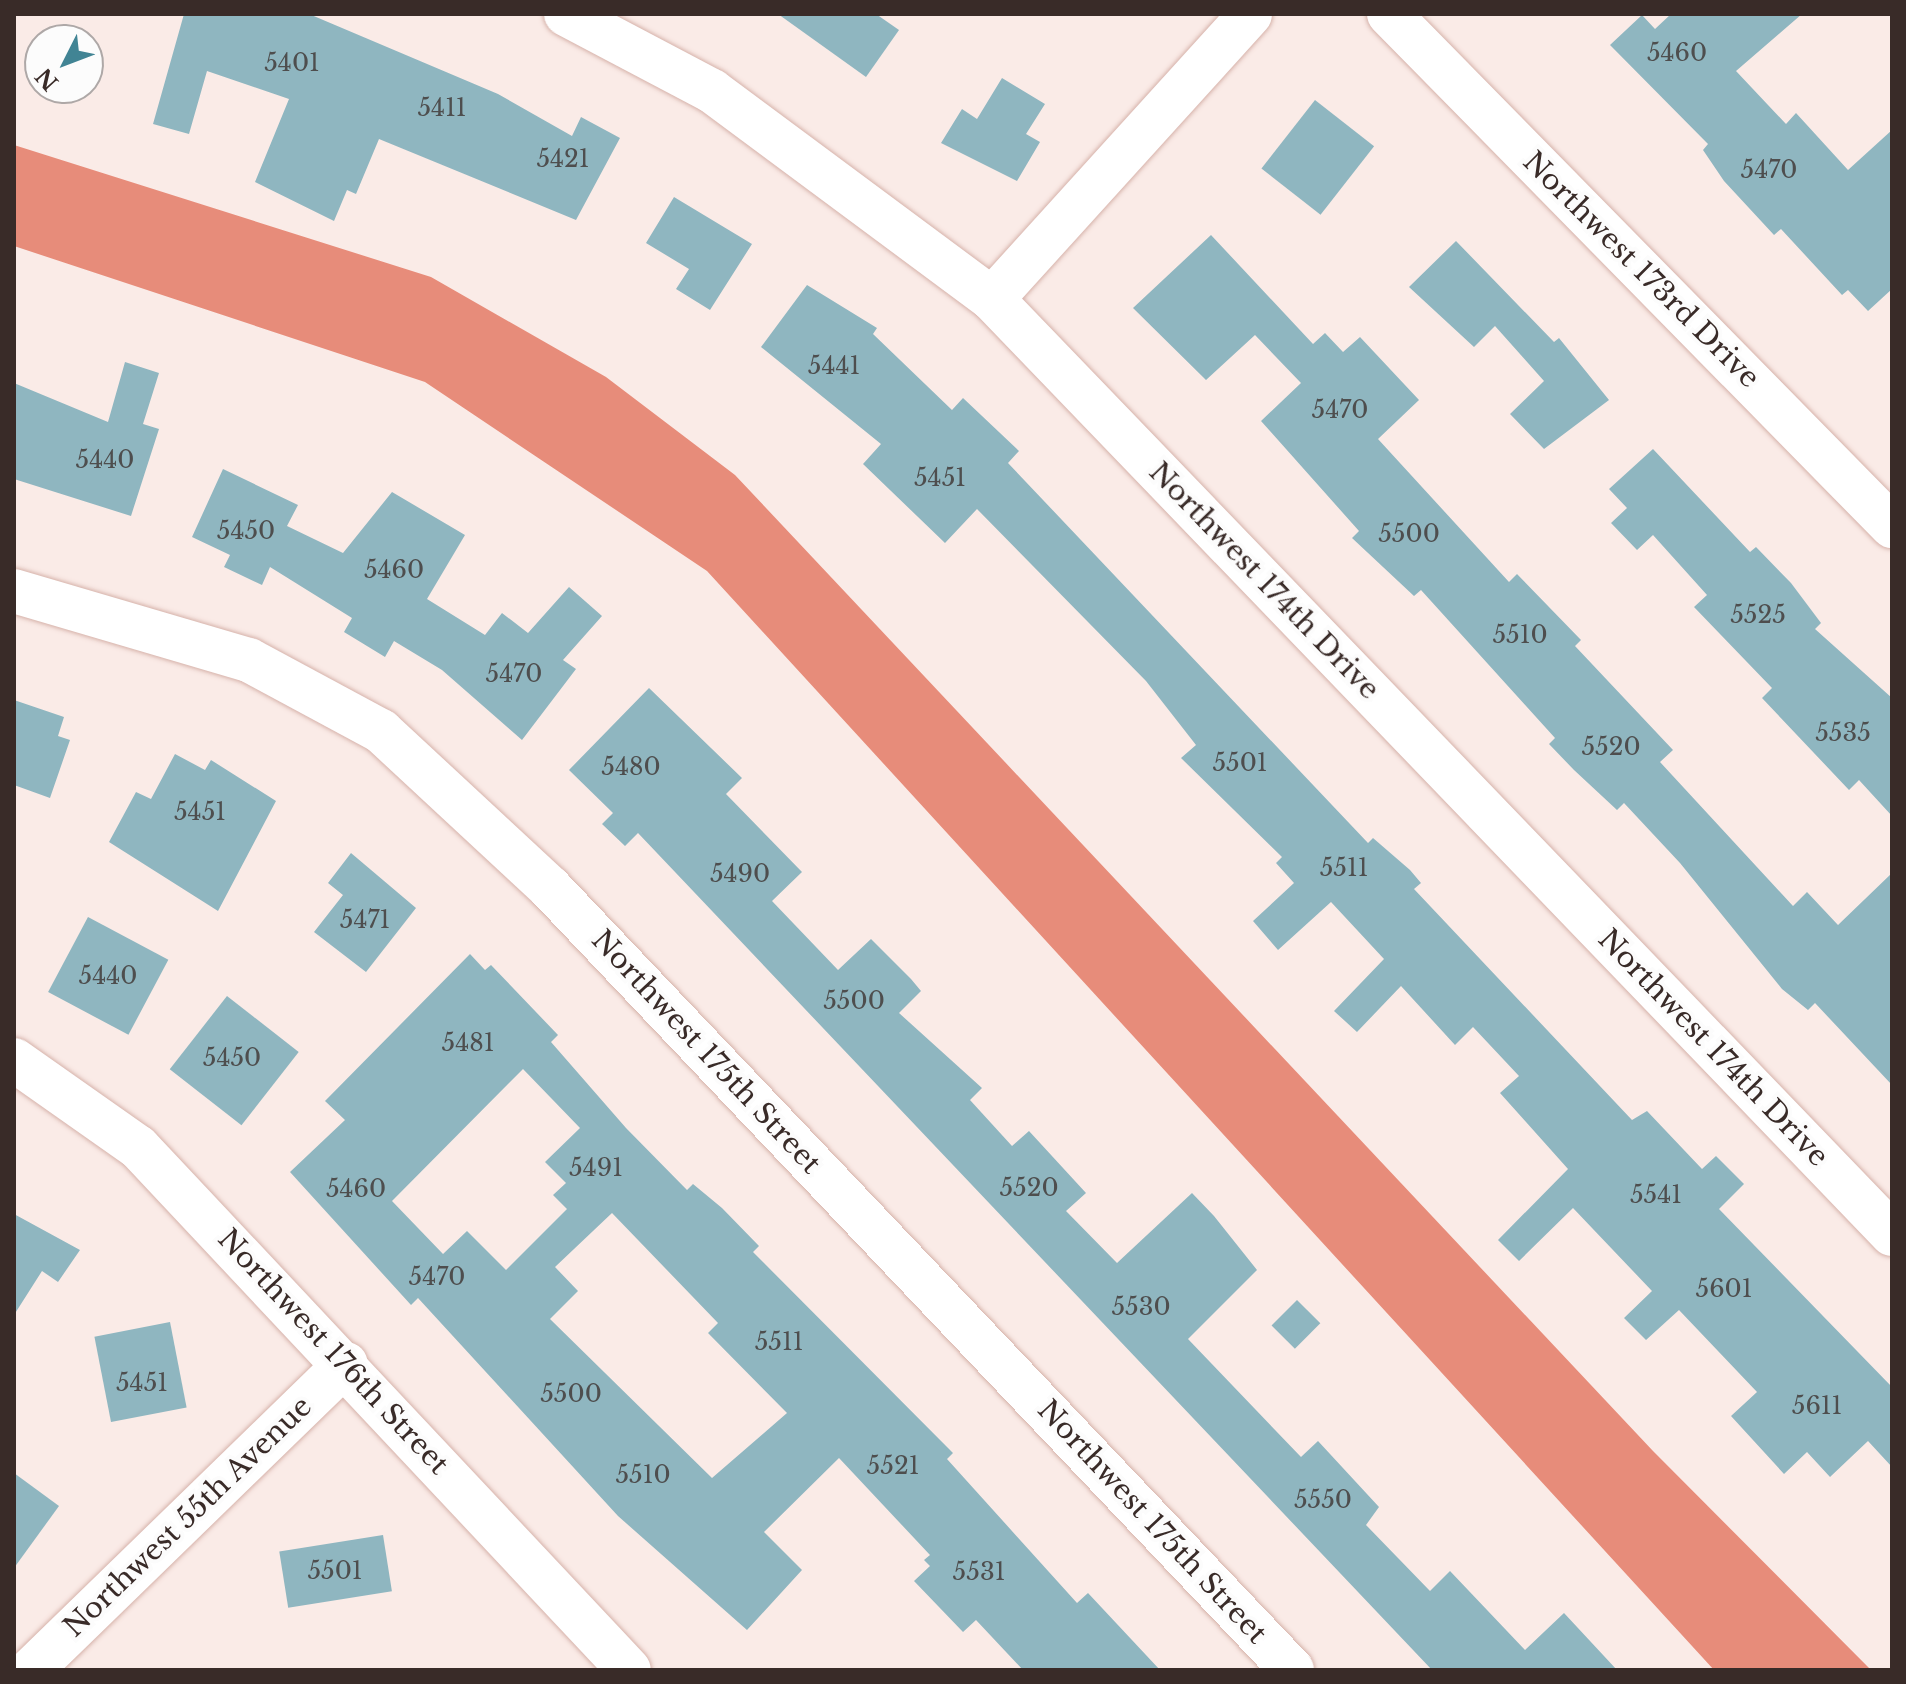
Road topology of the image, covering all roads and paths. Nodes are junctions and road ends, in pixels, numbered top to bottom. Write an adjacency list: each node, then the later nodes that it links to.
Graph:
1 (566, 14): 4 (street, Northwest 174th Drive)
2 (1250, 14): 4 (street)
3 (1389, 14): 5 (street, Northwest 173rd Drive)
4 (992, 299): 8 (street, Northwest 174th Drive)
5 (1892, 526)
6 (14, 591): 12 (street, Northwest 175th Street)
7 (14, 1060): 9 (street, Northwest 176th Street)
8 (1892, 1234)
9 (346, 1364): 10 (street, Northwest 55th Avenue); 11 (street, Northwest 176th Street)
10 (31, 1670)
11 (629, 1670)
12 (1292, 1670)

